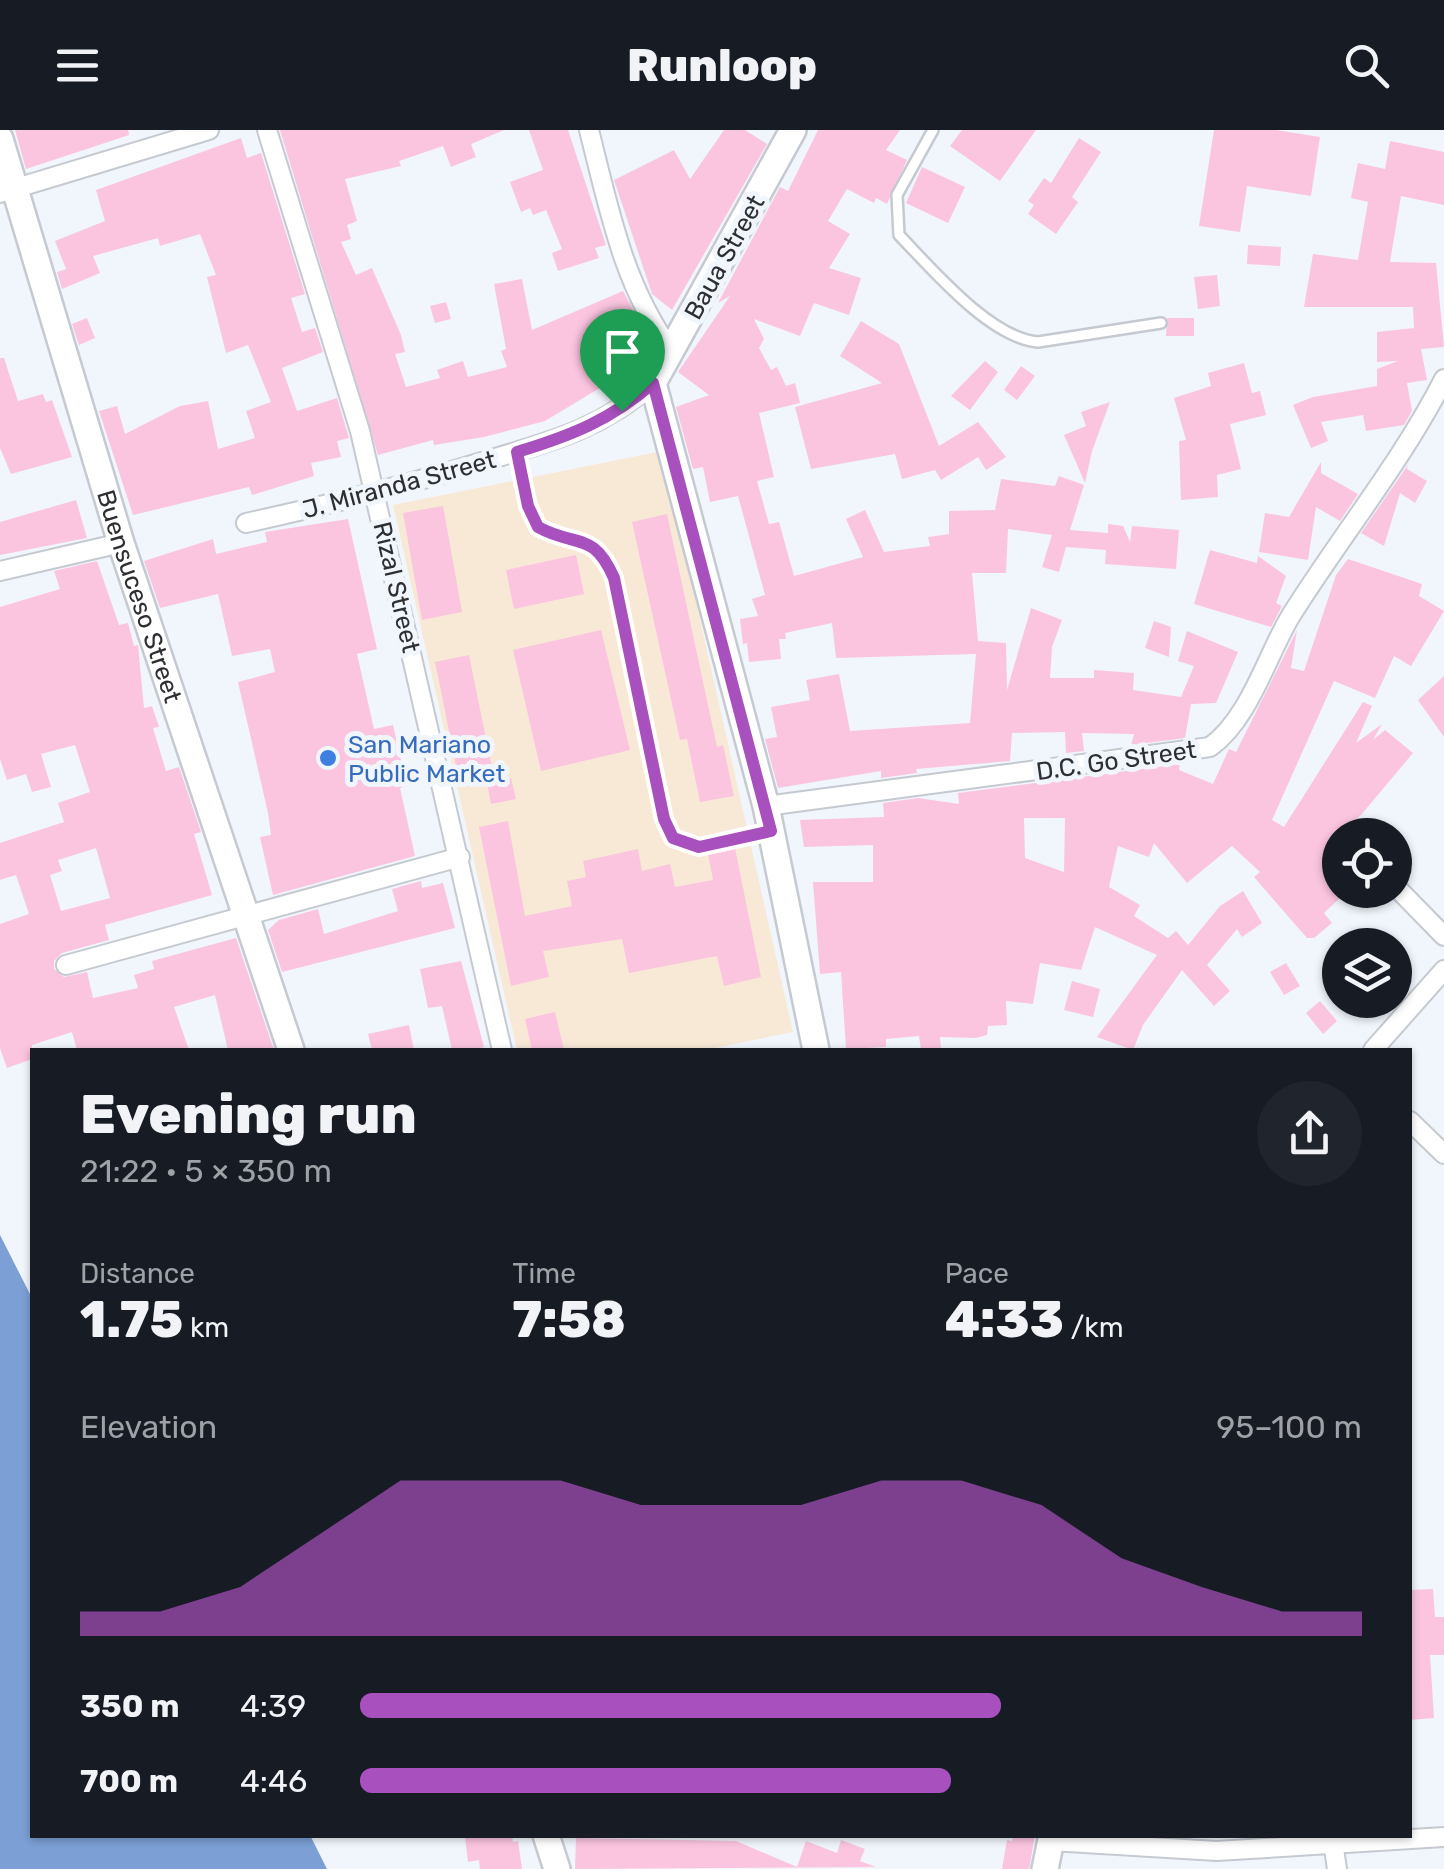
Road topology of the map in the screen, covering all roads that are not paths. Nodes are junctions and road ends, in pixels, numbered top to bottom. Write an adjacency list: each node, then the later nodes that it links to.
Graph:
1 (209, 130): 7 (street)
2 (267, 130): 13 (street, Rizal Street)
3 (589, 130): 9 (street)
4 (793, 130): 9 (street, Baua Street)
5 (933, 130): 8 (lane)
6 (0, 138): 7 (street, Buensuceso Street)
7 (7, 191): 15 (street, Buensuceso Street)
8 (1160, 323)
9 (672, 352): 11 (street, Baua Street)
10 (1444, 379): 17 (street, D.C. Go Street)
11 (653, 383): 12 (street, J. Miranda Street); 17 (street)
12 (517, 452): 13 (street, J. Miranda Street); 17 (lane)
13 (375, 495): 14 (street, J. Miranda Street); 18 (street, Rizal Street)
14 (246, 522)
15 (120, 543): 16 (street); 20 (street, Buensuceso Street)
16 (0, 571)
17 (768, 819): 26 (street)
18 (460, 857): 20 (street); 25 (street, Rizal Street)
19 (1412, 903): 21 (street)
20 (248, 916): 22 (street); 24 (street, Buensuceso Street)
21 (1444, 936)
22 (66, 964)
23 (1444, 970): 27 (street)
24 (289, 1048)
25 (502, 1048)
26 (814, 1048)
27 (1375, 1048)
28 (1412, 1122): 29 (street)
29 (1444, 1154)
30 (1412, 1837): 31 (street)
31 (1444, 1837)
32 (547, 1838): 37 (street)
33 (1052, 1838): 36 (street); 38 (street)
34 (1365, 1838): 35 (street)
35 (1333, 1842): 36 (street); 39 (street)
36 (1218, 1860)
37 (556, 1869)
38 (1045, 1869)
39 (1337, 1869)

